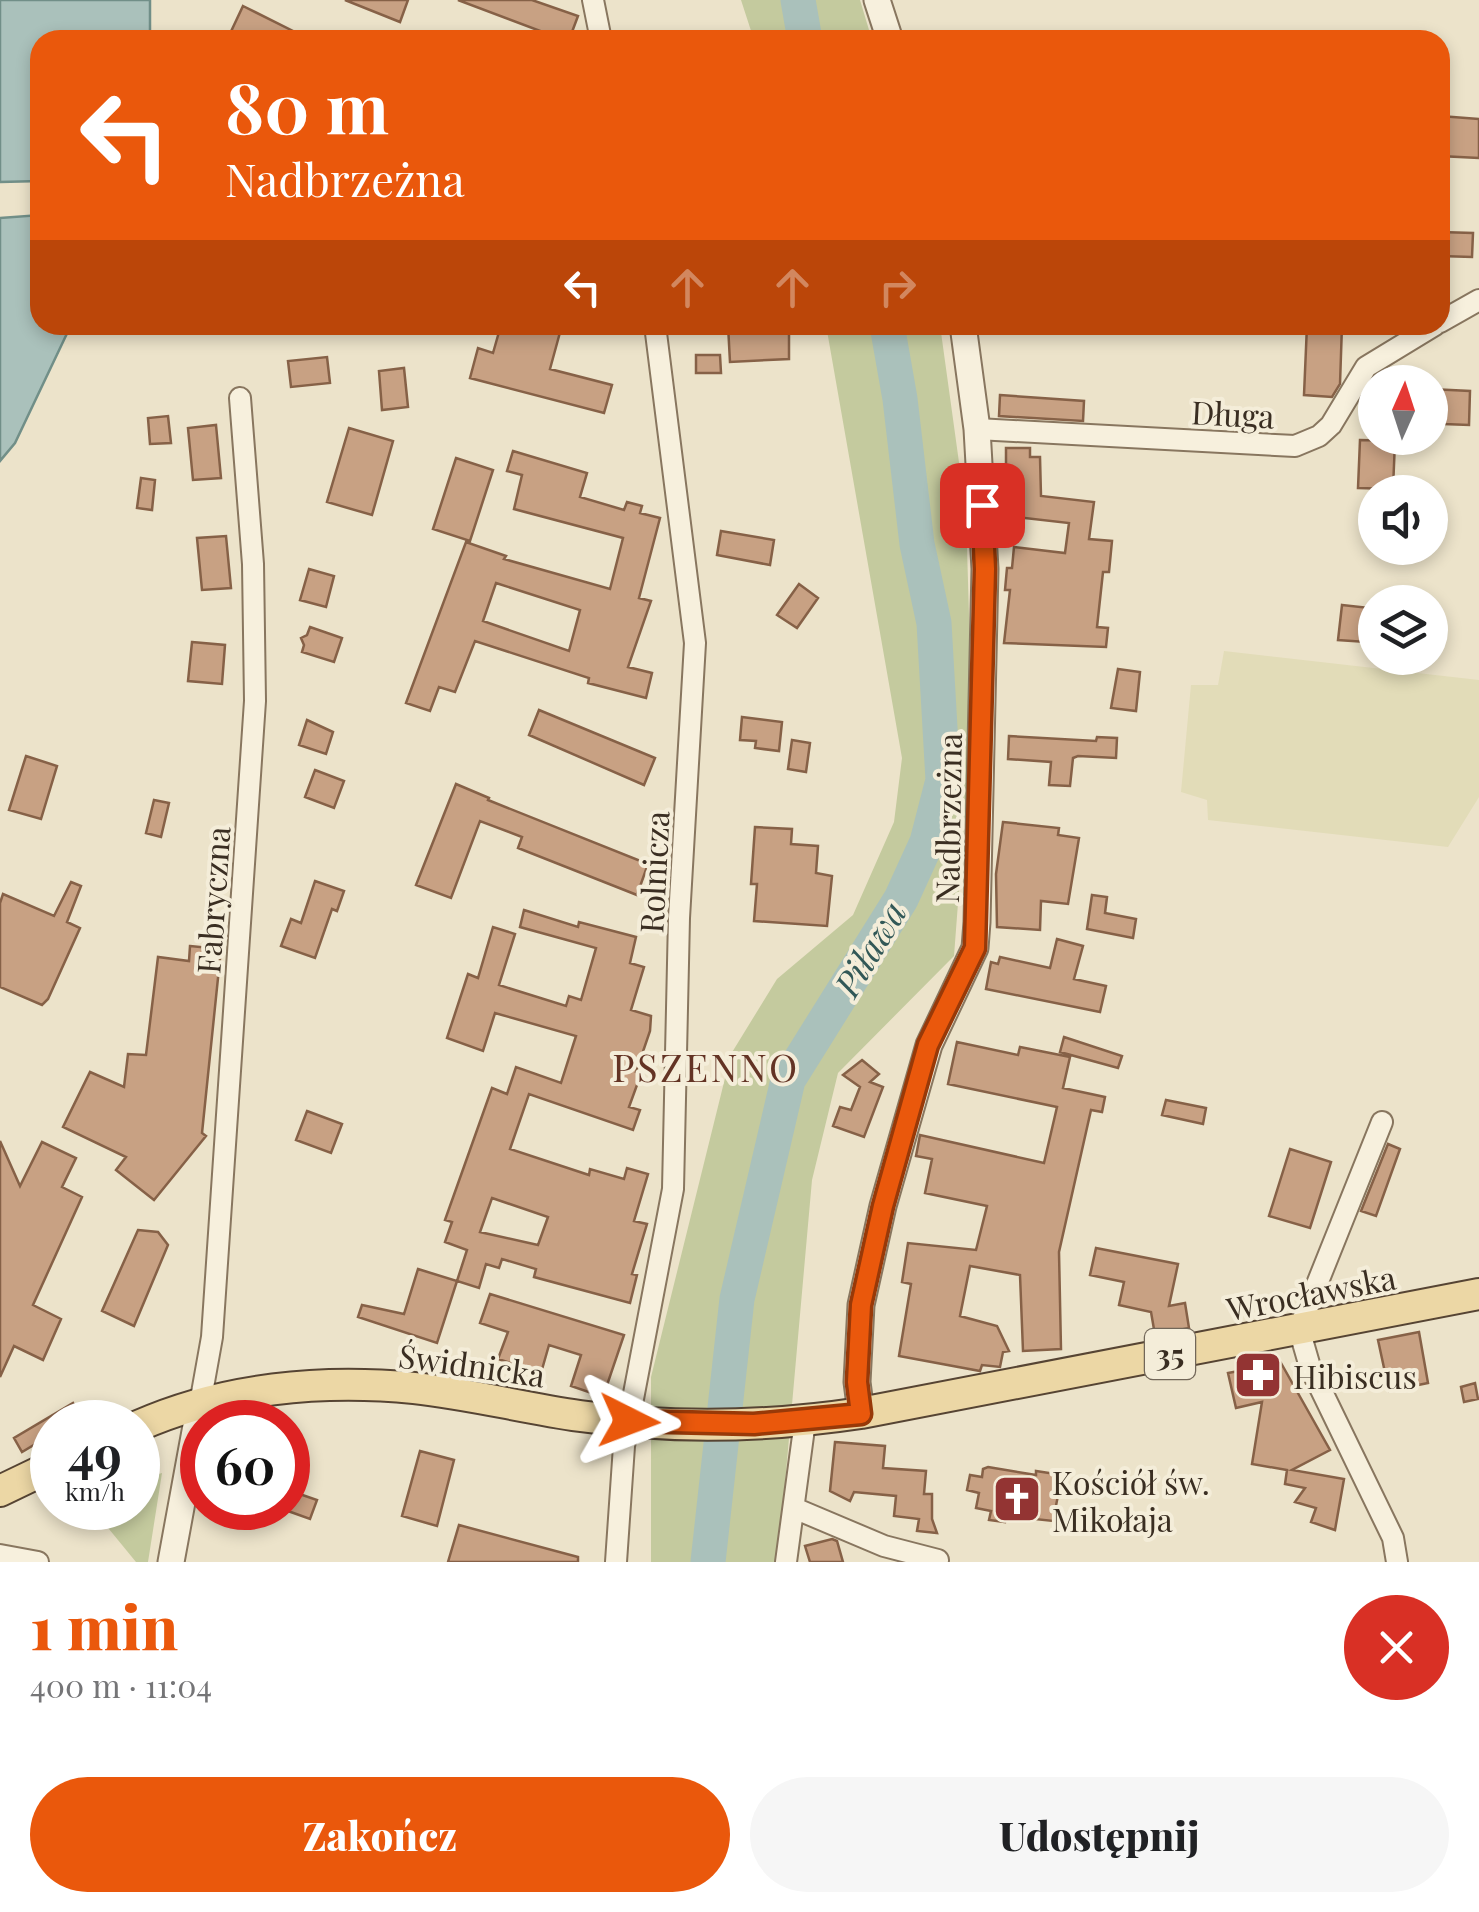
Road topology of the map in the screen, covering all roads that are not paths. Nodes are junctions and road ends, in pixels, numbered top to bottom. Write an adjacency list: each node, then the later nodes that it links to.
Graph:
1 (594, 0): 3 (street)
2 (877, 0): 4 (street)
3 (600, 30)
4 (887, 30)
5 (1479, 300): 6 (street, Długa)
6 (1450, 317)
7 (656, 335): 18 (street, Rolnicza)
8 (964, 335): 11 (street, Nadbrzeżna)
9 (1419, 335): 11 (street, Długa)
10 (240, 398): 15 (street, Fabryczna)
11 (977, 429): 17 (street, Nadbrzeżna)
12 (1382, 1122): 14 (street)
13 (1479, 1294): 14 (main road, Wrocławska / 35)
14 (1299, 1330): 17 (main road, Wrocławska / 35); 30 (street)
15 (201, 1400)
16 (220, 1400): 18 (main road, Świdnicka / 35)
17 (861, 1414): 19 (main road, Świdnicka / 35)
18 (643, 1422): 19 (main road, Świdnicka / 35); 28 (street, Rolnicza)
19 (799, 1422): 22 (street)
20 (30, 1477): 21 (main road)
21 (0, 1491)
22 (794, 1508): 25 (street); 29 (street)
23 (180, 1513): 27 (street)
24 (0, 1555): 26 (street)
25 (938, 1560)
26 (38, 1562)
27 (171, 1562)
28 (616, 1562)
29 (786, 1562)
30 (1397, 1562)

